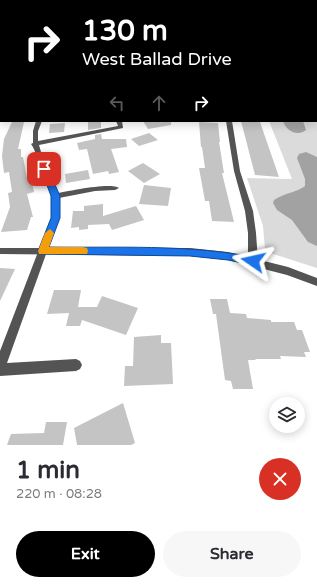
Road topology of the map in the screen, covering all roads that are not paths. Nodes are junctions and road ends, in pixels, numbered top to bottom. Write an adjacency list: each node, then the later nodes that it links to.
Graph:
1 (38, 122): 4 (street)
2 (119, 122): 4 (street)
3 (229, 122): 9 (street)
4 (34, 144): 6 (street)
5 (115, 188): 6 (street)
6 (55, 196): 8 (street)
7 (0, 251): 8 (street)
8 (43, 251): 9 (street); 12 (street)
9 (253, 261): 10 (street)
10 (317, 282)
11 (76, 365): 13 (street)
12 (0, 367)
13 (0, 370)

